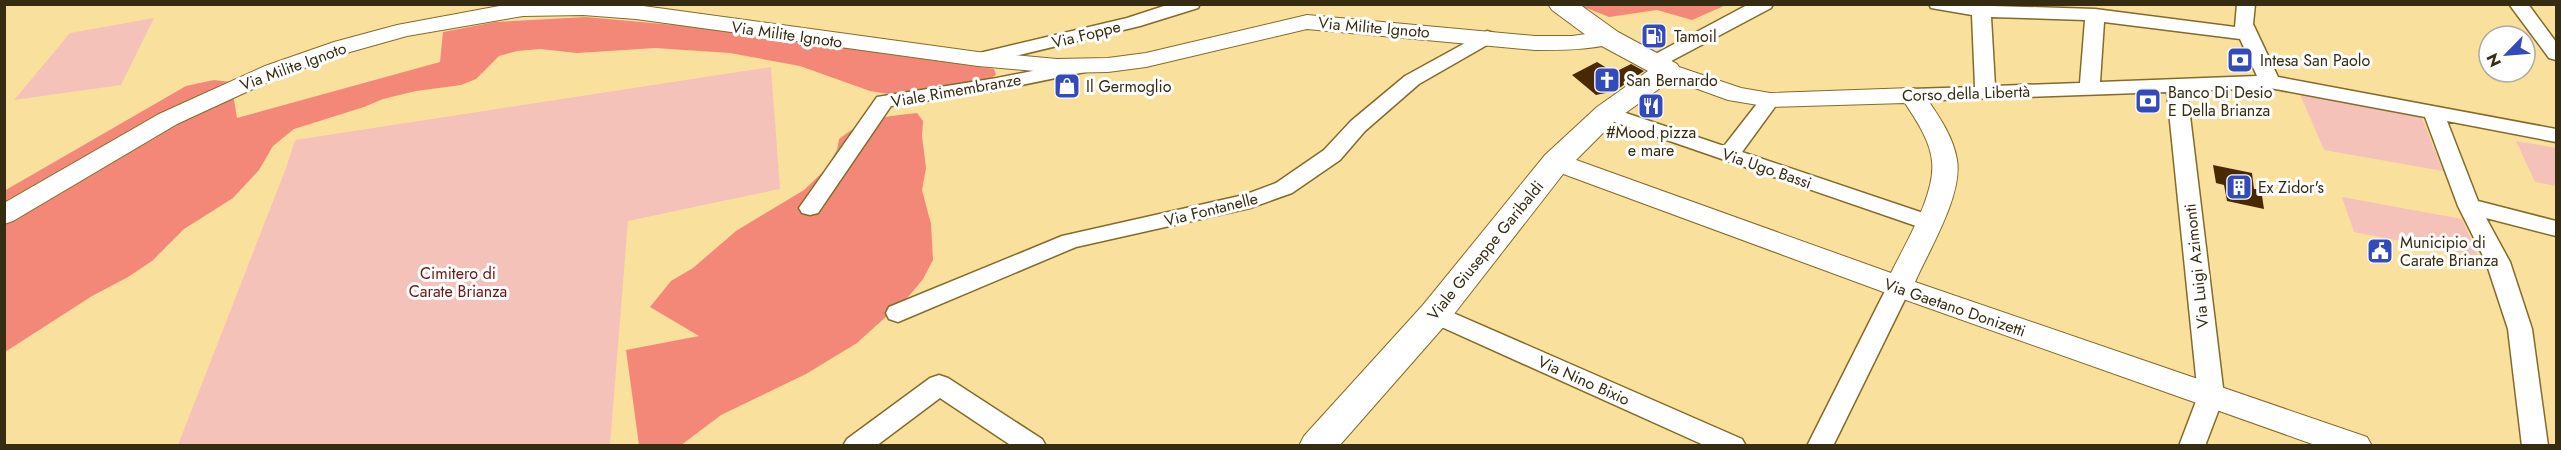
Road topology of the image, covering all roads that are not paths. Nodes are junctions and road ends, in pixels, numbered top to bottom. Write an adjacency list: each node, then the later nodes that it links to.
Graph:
1 (1191, 4): 14 (street, Via Foppe)
2 (1561, 4): 12 (main road)
3 (1764, 4): 16 (street)
4 (1938, 4): 8 (street)
5 (2246, 4): 10 (street)
6 (2518, 4): 13 (street)
7 (541, 6): 14 (street, Via Milite Ignoto); 30 (street, Via Milite Ignoto)
8 (1981, 12): 9 (street); 20 (street)
9 (2100, 12): 10 (street); 19 (street)
10 (2247, 34): 17 (street)
11 (1487, 37): 12 (street, Via Milite Ignoto); 15 (street, Via Milite Ignoto); 34 (street, Via Fontanelle)
12 (1608, 38): 16 (main road)
13 (2556, 54)
14 (978, 59): 15 (street, Via Milite Ignoto)
15 (1084, 66): 29 (street, Viale Rimembranze)
16 (1660, 67): 22 (street, Corso della Libertà); 23 (main road, Viale Giuseppe Garibaldi)
17 (2270, 82): 18 (street, Corso della Libertà); 24 (street, Corso della Libertà)
18 (2176, 84): 19 (street, Corso della Libertà); 36 (street, Via Luigi Azimonti)
19 (2090, 88): 20 (street, Corso della Libertà)
20 (1985, 92): 21 (street, Corso della Libertà)
21 (1912, 95): 22 (street, Corso della Libertà); 31 (street)
22 (1770, 100): 26 (street)
23 (1607, 113): 26 (street, Via Ugo Bassi); 27 (main road, Viale Giuseppe Garibaldi)
24 (2434, 113): 25 (street, Corso della Libertà); 28 (street)
25 (2556, 135)
26 (1728, 155): 31 (street, Via Ugo Bassi)
27 (1556, 162): 33 (street, Via Gaetano Donizetti); 35 (main road, Viale Giuseppe Garibaldi)
28 (2469, 206): 32 (street); 44 (street)
29 (810, 208)
30 (4, 215)
31 (1928, 222): 33 (street)
32 (2556, 228)
33 (1899, 287): 36 (street, Via Gaetano Donizetti); 41 (street)
34 (898, 313)
35 (1435, 314): 39 (main road, Viale Giuseppe Garibaldi); 40 (street, Via Nino Bixio)
36 (2211, 396): 42 (street, Via Luigi Azimonti); 43 (street, Via Gaetano Donizetti)
37 (856, 446): 38 (street)
38 (1033, 446)
39 (1317, 446)
40 (1733, 446)
41 (1820, 446)
42 (2192, 446)
43 (2356, 446)
44 (2535, 446)

